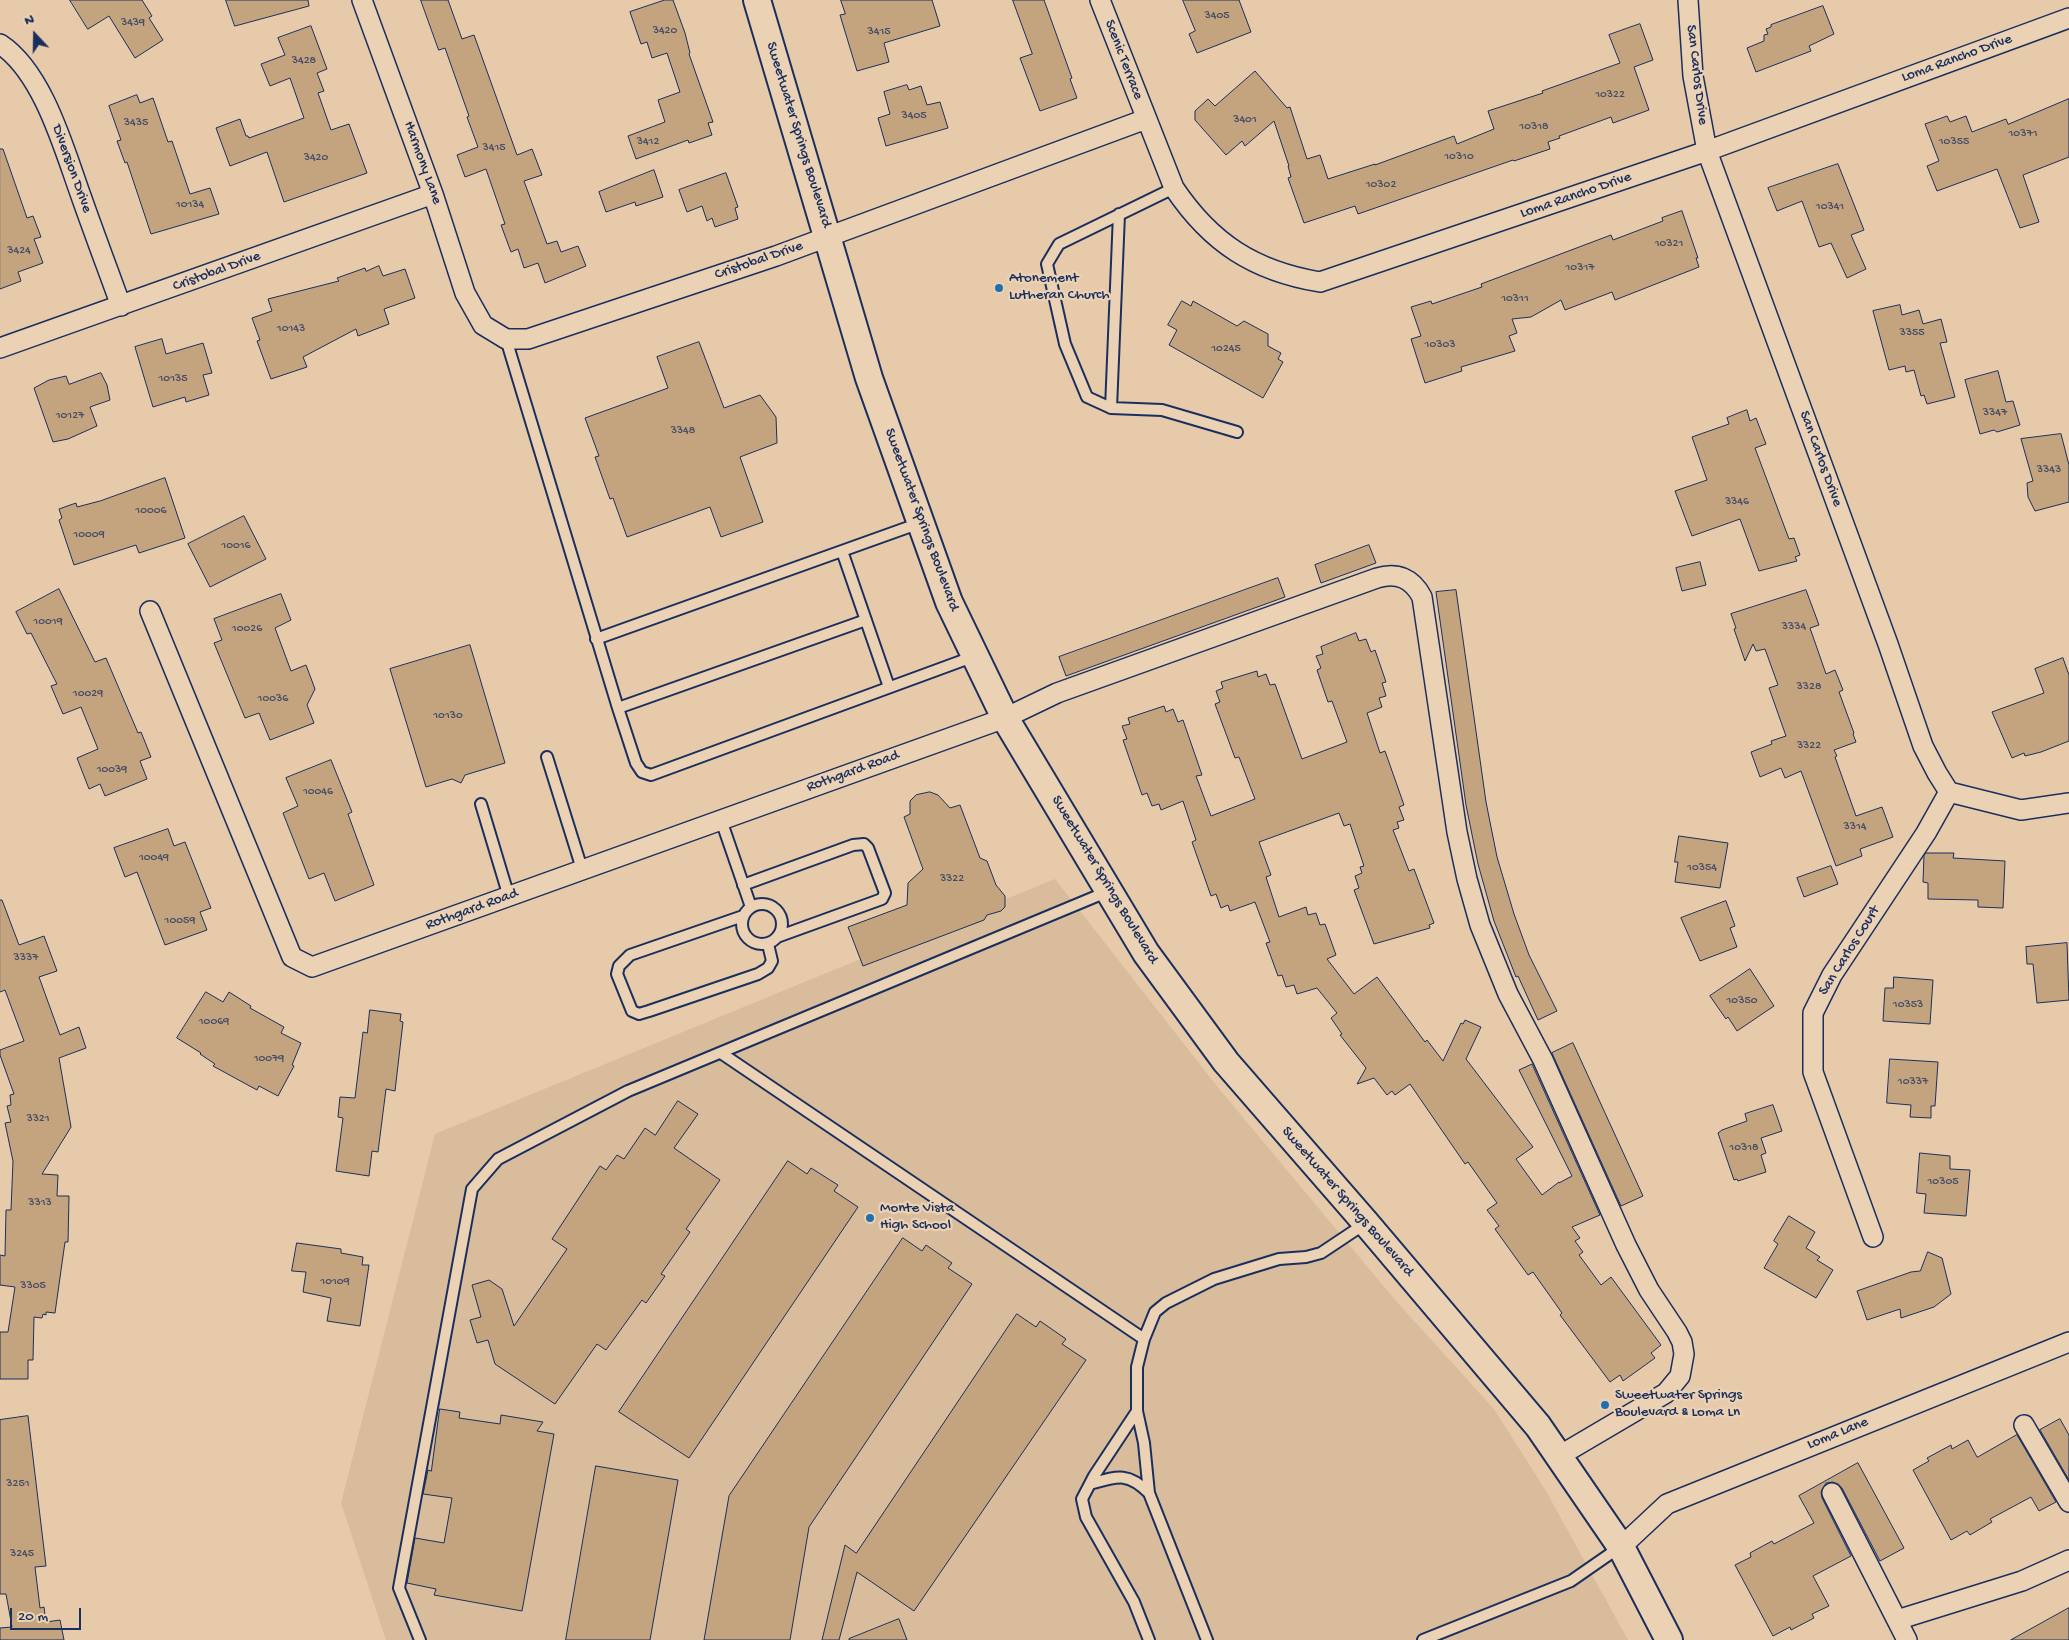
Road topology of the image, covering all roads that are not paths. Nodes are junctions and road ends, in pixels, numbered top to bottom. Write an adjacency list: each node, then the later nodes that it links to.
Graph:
1 (362, 0): 10 (street, Harmony Lane)
2 (757, 0): 12 (main road, Sweetwater Springs Boulevard)
3 (1100, 0): 7 (street, Scenic Terrace)
4 (1688, 0): 8 (street, San Carlos Drive)
5 (2069, 18): 8 (street, Loma Rancho Drive)
6 (0, 44): 13 (street, Diversion Drive)
7 (1146, 119): 9 (street, Loma Rancho Drive); 12 (street, Cristobal Drive)
8 (1707, 151): 9 (street, Loma Rancho Drive); 28 (street, San Carlos Drive)
9 (1174, 188): 11 (lane)
10 (433, 194): 13 (street, Cristobal Drive); 14 (street, Harmony Lane)
11 (1119, 214): 16 (lane); 16 (lane)
12 (828, 236): 14 (street, Cristobal Drive); 18 (main road, Sweetwater Springs Boulevard)
13 (121, 306): 15 (street, Cristobal Drive)
14 (506, 339): 22 (lane)
15 (0, 348)
16 (1111, 408): 17 (lane)
17 (1238, 432)
18 (921, 522): 19 (lane); 23 (main road, Sweetwater Springs Boulevard)
19 (842, 550): 21 (lane); 22 (lane)
20 (150, 611): 35 (street, Rothgard Road)
21 (866, 620): 24 (lane); 25 (lane)
22 (596, 639): 25 (lane)
23 (974, 656): 24 (lane); 26 (main road, Sweetwater Springs Boulevard)
24 (889, 687): 25 (lane)
25 (618, 708)
26 (1005, 718): 31 (street, Rothgard Road); 34 (main road, Sweetwater Springs Boulevard); 47 (street, Rothgard Road)
27 (547, 757): 32 (lane)
28 (1949, 792): 29 (street); 42 (street, San Carlos Court)
29 (2069, 803)
30 (481, 804): 35 (lane)
31 (721, 820): 32 (street, Rothgard Road); 33 (lane)
32 (582, 870): 35 (street, Rothgard Road)
33 (743, 885): 36 (lane); 38 (lane)
34 (1109, 890): 40 (lane); 41 (main road, Sweetwater Springs Boulevard)
35 (509, 897)
36 (750, 907): 37 (lane); 38 (lane)
37 (743, 916): 39 (lane); 39 (lane)
38 (777, 937): 39 (lane)
39 (768, 944)
40 (721, 1052): 43 (lane); 55 (lane)
41 (1366, 1223): 43 (lane); 47 (main road, Sweetwater Springs Boulevard)
42 (1873, 1237)
43 (1144, 1338): 45 (lane)
44 (2069, 1342): 52 (street, Loma Lane)
45 (1137, 1411): 48 (lane); 49 (lane)
46 (2024, 1426): 51 (street)
47 (1559, 1456): 52 (main road, Sweetwater Springs Boulevard)
48 (1090, 1484): 49 (lane); 56 (lane)
49 (1150, 1493): 57 (lane)
50 (1832, 1493): 54 (street)
51 (2069, 1502)
52 (1621, 1547): 58 (lane); 59 (main road, Sweetwater Springs Boulevard)
53 (2069, 1560): 54 (street)
54 (1897, 1620): 60 (street)
55 (420, 1640)
56 (1149, 1640)
57 (1207, 1640)
58 (1423, 1640)
59 (1670, 1640)
60 (1907, 1640)

